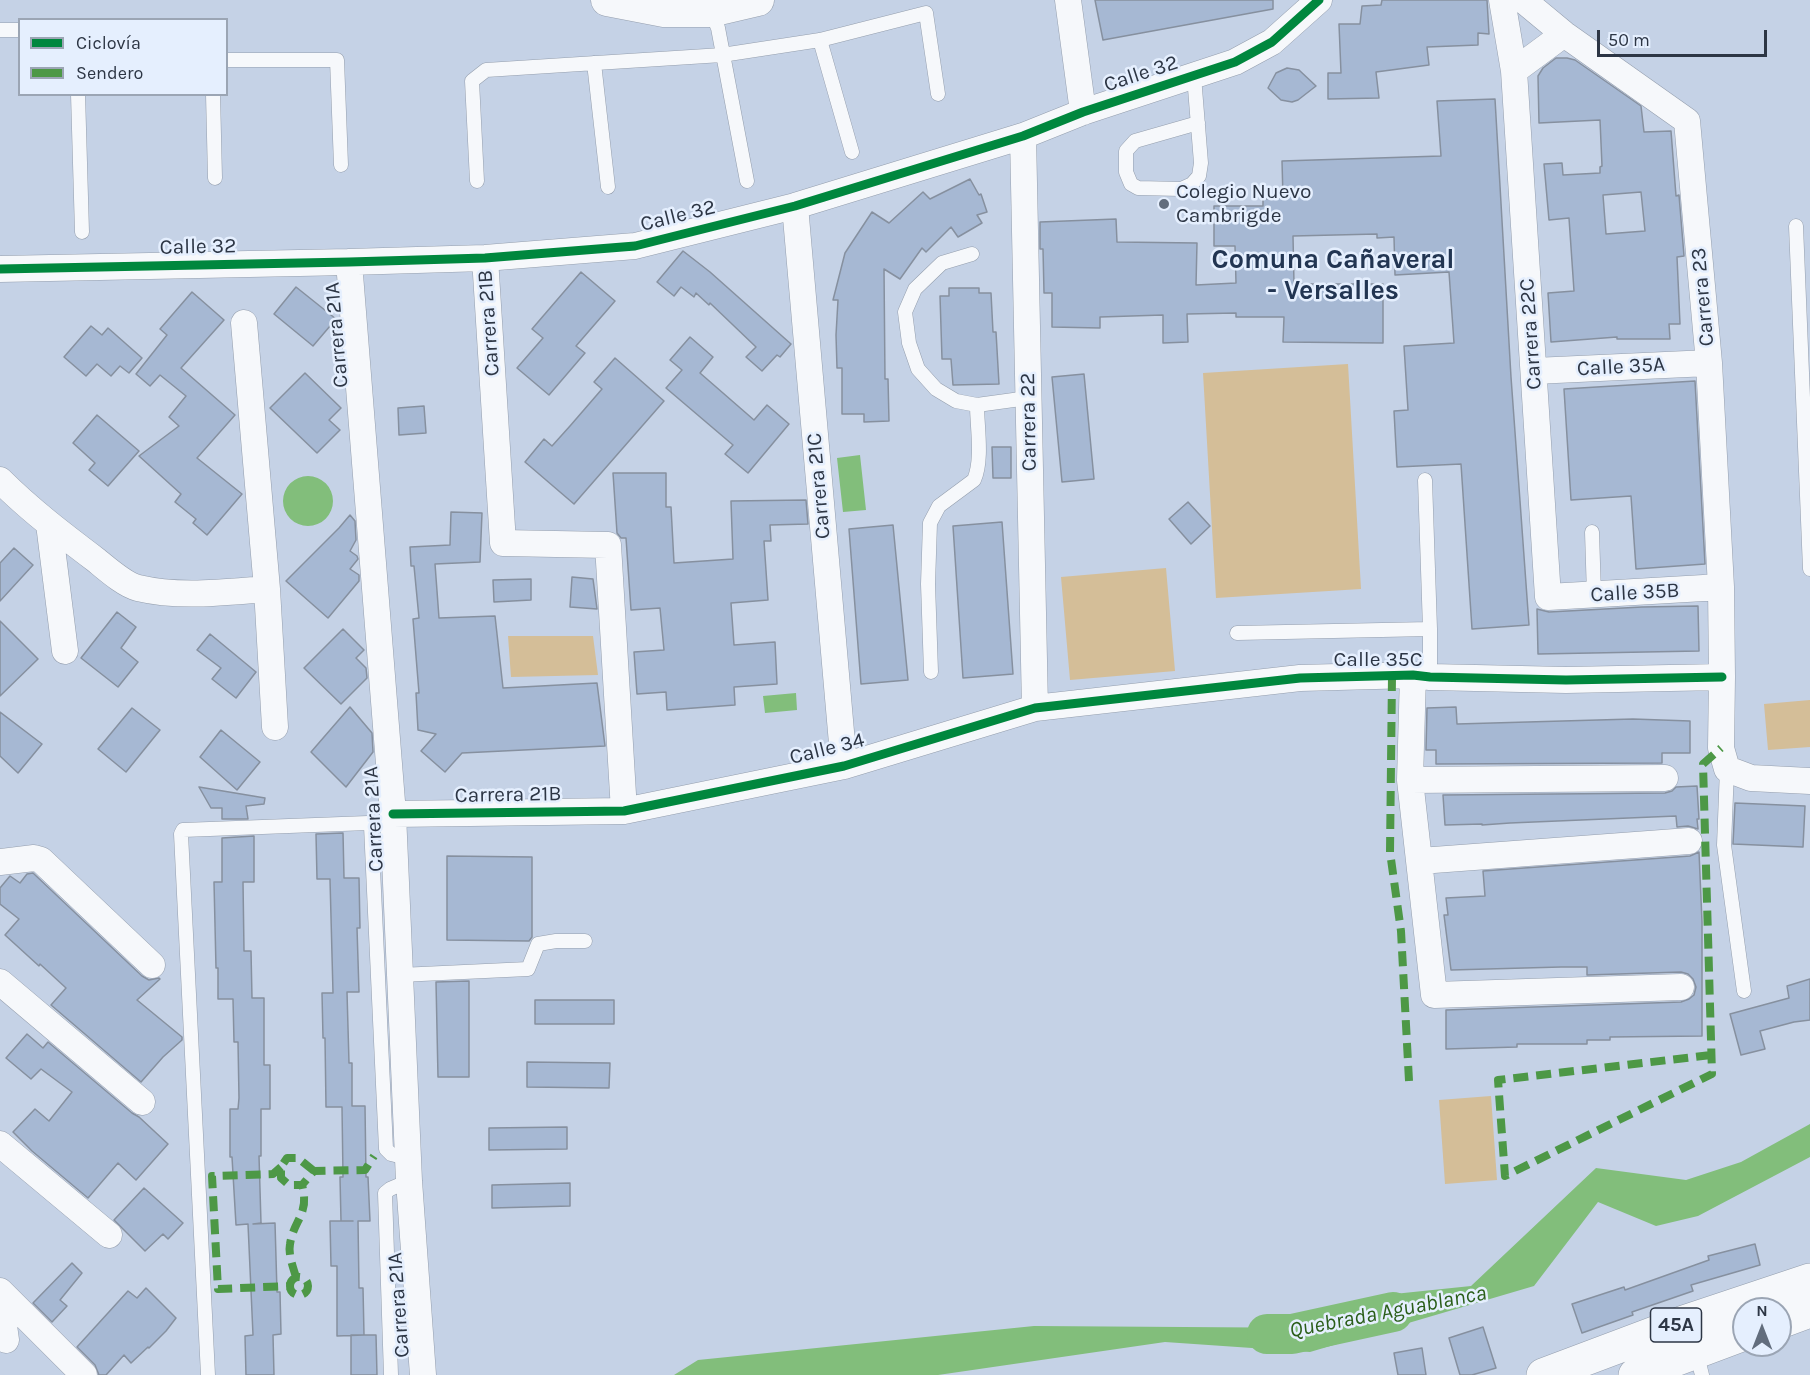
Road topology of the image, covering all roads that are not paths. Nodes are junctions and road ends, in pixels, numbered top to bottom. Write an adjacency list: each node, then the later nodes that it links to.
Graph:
1 (607, 0): 7 (street)
2 (758, 0): 7 (street)
3 (1068, 0): 20 (street)
4 (1319, 0): 16 (street, Calle 32)
5 (1502, 0): 15 (street, Carrera 22C)
6 (1523, 0): 10 (street, Carrera 23)
7 (711, 11): 12 (lane)
8 (0, 30): 9 (lane)
9 (18, 30)
10 (1564, 34): 15 (street); 39 (street, Carrera 23)
11 (820, 40): 12 (lane); 17 (lane); 23 (lane)
12 (722, 55): 14 (lane); 27 (lane)
13 (228, 60): 24 (lane)
14 (594, 63): 26 (lane); 28 (lane)
15 (1514, 71): 40 (street, Carrera 22C)
16 (1194, 76): 20 (street, Calle 32); 21 (lane)
17 (938, 94)
18 (78, 96): 30 (lane)
19 (213, 96): 25 (lane)
20 (1083, 112): 22 (street, Calle 32)
21 (1198, 123): 21 (lane)
22 (1023, 136): 29 (street, Calle 32); 42 (street, Carrera 22)
23 (852, 152)
24 (341, 165)
25 (214, 178)
26 (477, 181)
27 (747, 181)
28 (608, 187)
29 (795, 206): 33 (street, Calle 32); 62 (street, Carrera 21C)
30 (82, 232)
31 (1810, 235): 38 (lane)
32 (972, 254): 43 (lane)
33 (485, 258): 34 (street, Calle 32); 67 (street, Carrera 21B)
34 (349, 262): 35 (street, Calle 32); 68 (street, Carrera 21A)
35 (0, 269)
36 (1810, 311): 38 (lane)
37 (244, 323): 51 (street)
38 (1800, 323): 41 (lane)
39 (1708, 363): 40 (street, Calle 35A); 50 (street, Carrera 23)
40 (1534, 371): 53 (street, Carrera 22C)
41 (1806, 387): 48 (lane)
42 (1028, 398): 43 (lane); 60 (street, Carrera 22)
43 (977, 405): 57 (lane)
44 (0, 480): 46 (street)
45 (1425, 480): 54 (lane)
46 (49, 524): 51 (street); 56 (street)
47 (1592, 531): 52 (lane)
48 (1809, 537): 49 (lane)
49 (1810, 569)
50 (1721, 588): 52 (street, Calle 35B); 59 (street, Carrera 23)
51 (267, 589): 61 (street)
52 (1594, 595): 53 (street, Calle 35B)
53 (1548, 597)
54 (1430, 629): 55 (lane); 58 (lane)
55 (1237, 633)
56 (65, 651)
57 (931, 672)
58 (1422, 676): 59 (street, Calle 35C); 60 (street, Calle 35C); 65 (street)
59 (1722, 677): 63 (street, Carrera 23)
60 (1035, 708): 62 (street, Calle 34)
61 (275, 726)
62 (844, 766): 67 (street, Calle 34)
63 (1726, 769): 66 (street); 77 (lane)
64 (1665, 778): 65 (street)
65 (1410, 780): 70 (street)
66 (1810, 781)
67 (624, 812): 68 (street, Carrera 21B)
68 (393, 814): 74 (street, Carrera 21A)
69 (1689, 842): 70 (street)
70 (1420, 861): 76 (street)
71 (0, 862): 73 (street)
72 (585, 941): 74 (lane)
73 (152, 965)
74 (400, 975): 80 (street, Carrera 21A)
75 (0, 982): 78 (street)
76 (1681, 987)
77 (1744, 991)
78 (142, 1102)
79 (0, 1144): 81 (street)
80 (408, 1169): 91 (lane, Carrera 21A); 92 (lane, Carrera 21A); 93 (street, Carrera 21A)
81 (110, 1235)
82 (1810, 1280): 94 (highway, 45A)
83 (0, 1291): 90 (street)
84 (0, 1296): 87 (street)
85 (1810, 1311): 86 (highway)
86 (1792, 1318)
87 (6, 1340)
88 (1732, 1342): 89 (highway, 45A)
89 (1699, 1363): 95 (highway, 45A)
90 (84, 1375)
91 (208, 1375)
92 (391, 1375)
93 (423, 1375)
94 (1543, 1375)
95 (1635, 1375)

